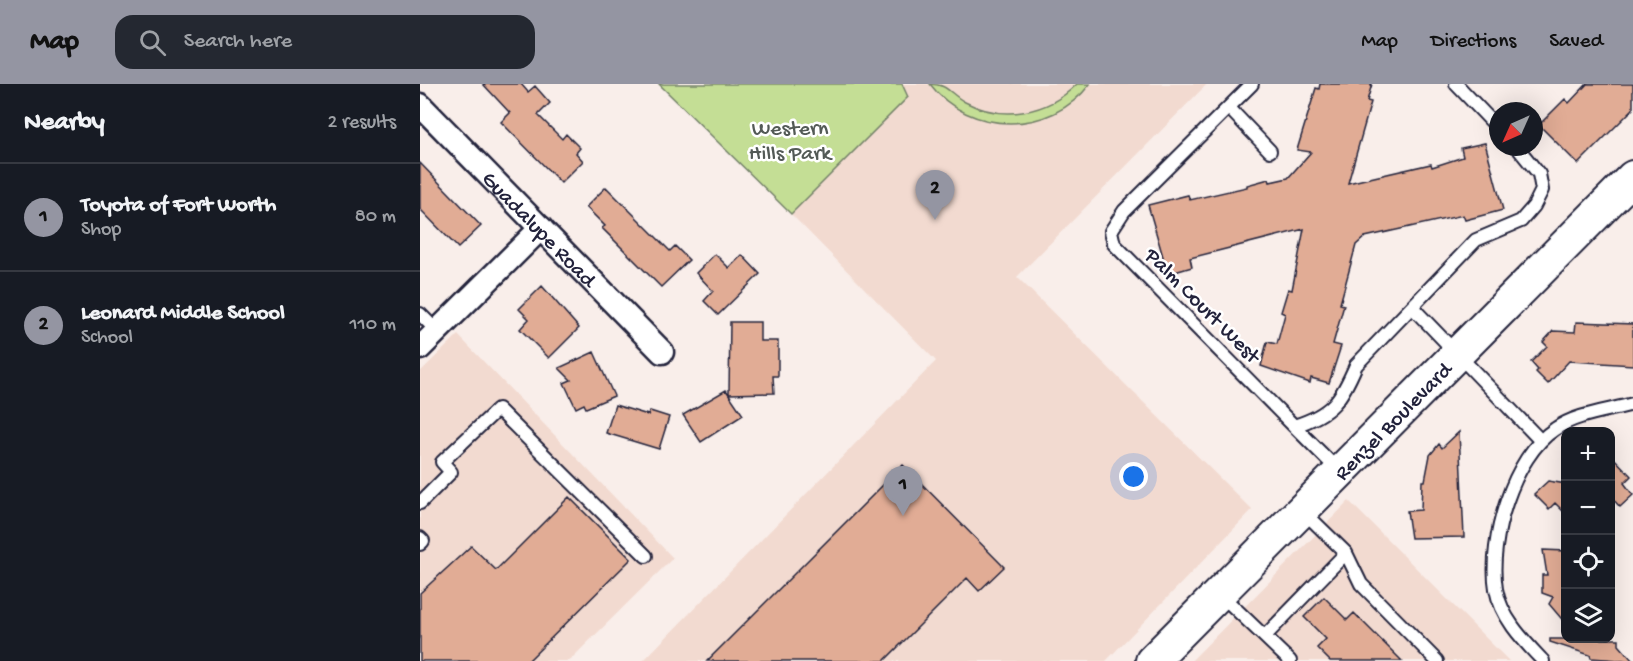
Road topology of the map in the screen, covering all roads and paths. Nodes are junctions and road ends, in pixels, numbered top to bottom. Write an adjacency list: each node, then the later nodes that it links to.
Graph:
1 (1252, 84): 4 (lane, Palm Court West)
2 (1456, 84): 5 (lane)
3 (420, 105): 9 (street, Guadalupe Road)
4 (1228, 108): 6 (lane); 17 (lane, Palm Court West)
5 (1489, 119)
6 (1270, 151)
7 (1524, 156): 10 (lane)
8 (1633, 177): 15 (street, Renzel Boulevard)
9 (541, 228): 12 (street); 14 (street, Guadalupe Road)
10 (1412, 307): 15 (lane); 17 (lane)
11 (420, 315): 12 (lane)
12 (437, 331): 13 (street)
13 (420, 348)
14 (662, 352)
15 (1457, 354): 18 (lane); 19 (street, Renzel Boulevard)
16 (1633, 404): 18 (lane)
17 (1294, 426): 19 (lane, Palm Court West)
18 (1540, 440): 31 (lane)
19 (1340, 472): 21 (street, Renzel Boulevard)
20 (420, 502): 25 (lane)
21 (1302, 510): 24 (lane); 26 (street, Renzel Boulevard)
22 (420, 538): 23 (lane)
23 (420, 544)
24 (1346, 553): 27 (lane); 30 (lane)
25 (646, 556)
26 (1219, 593): 27 (lane); 28 (street, Renzel Boulevard)
27 (1265, 636): 29 (lane)
28 (1152, 661)
29 (1290, 661)
30 (1437, 661)
31 (1543, 661)

